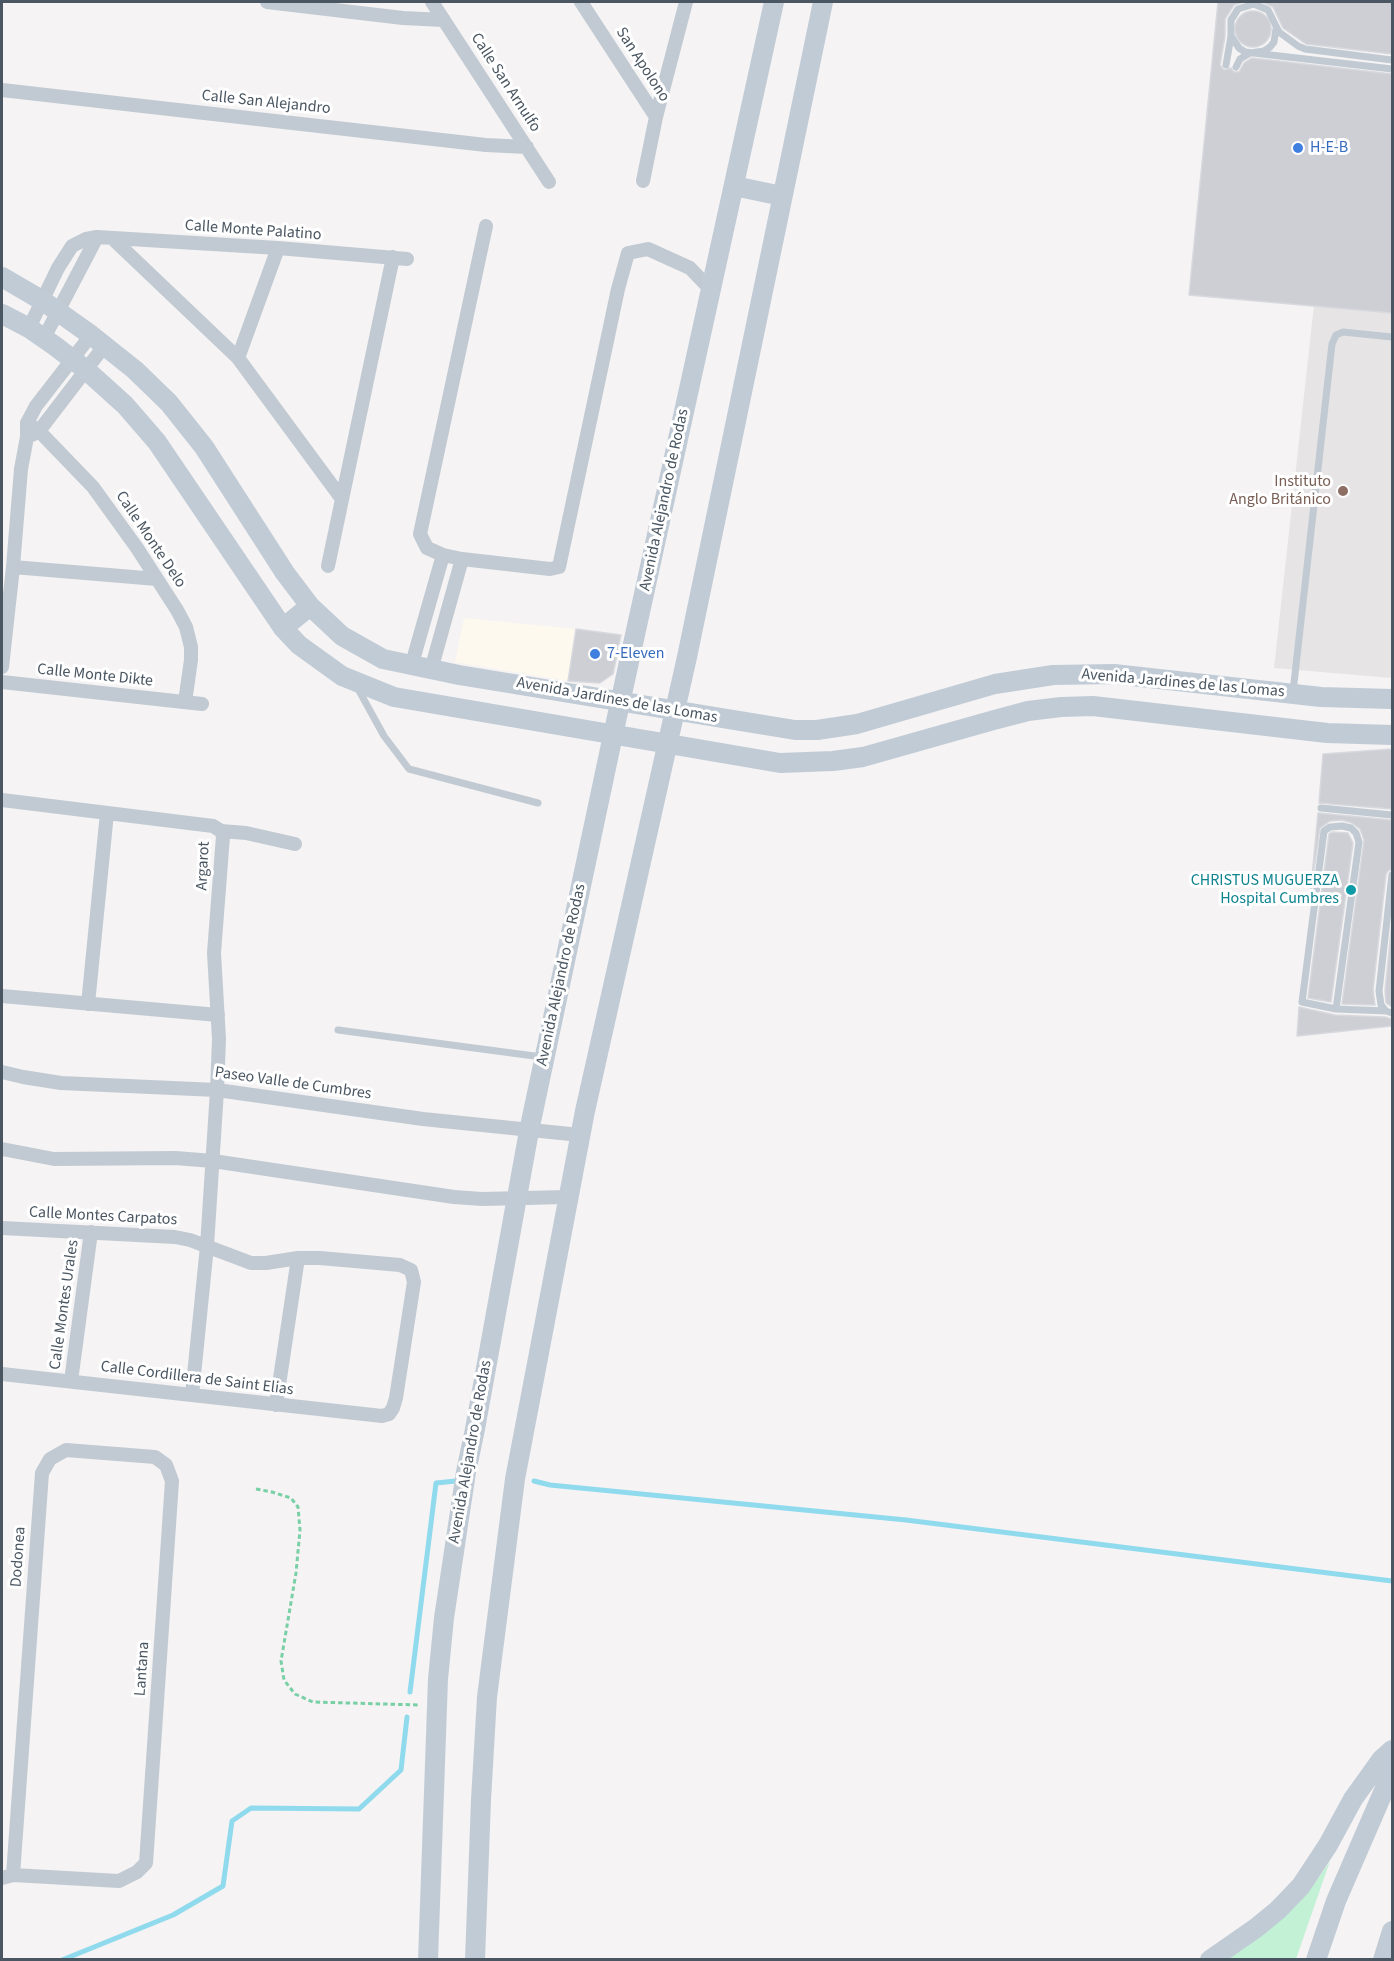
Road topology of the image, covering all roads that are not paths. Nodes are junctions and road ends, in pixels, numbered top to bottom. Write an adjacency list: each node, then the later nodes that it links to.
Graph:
1 (267, 2): 7 (street)
2 (432, 2): 10 (street, Calle San Arnulfo)
3 (581, 2): 19 (street, San Apolono)
4 (686, 2): 19 (street)
5 (774, 2): 23 (street, Avenida Alejandro de Rodas)
6 (823, 2): 24 (street)
7 (286, 3): 10 (street)
8 (1246, 4): 9 (lane); 12 (lane)
9 (1262, 4): 11 (lane)
10 (444, 20): 20 (street, Calle San Arnulfo)
11 (1276, 26): 13 (lane); 14 (lane)
12 (1231, 36): 13 (lane); 15 (lane)
13 (1250, 53): 16 (lane); 17 (lane)
14 (1392, 60)
15 (1226, 65)
16 (1236, 67)
17 (1392, 69)
18 (2, 90): 20 (street, Calle San Alejandro)
19 (656, 117): 21 (street)
20 (527, 147): 22 (street, Calle San Arnulfo)
21 (643, 181)
22 (549, 182)
23 (734, 186): 24 (street); 32 (street, Avenida Alejandro de Rodas)
24 (782, 196): 60 (street)
25 (486, 226): 43 (street)
26 (97, 237): 27 (street, Calle Monte Palatino); 33 (street); 34 (street)
27 (113, 239): 28 (street, Calle Monte Palatino); 39 (street)
28 (278, 248): 29 (street, Calle Monte Palatino); 39 (street)
29 (393, 257): 30 (street, Calle Monte Palatino); 42 (street)
30 (407, 259)
31 (2, 277): 33 (street, Avenida Jardines de las Lomas)
32 (711, 290): 44 (street); 57 (street, Avenida Alejandro de Rodas)
33 (43, 301): 34 (street, Avenida Jardines de las Lomas); 36 (street)
34 (59, 312): 36 (street); 38 (street, Avenida Jardines de las Lomas)
35 (2, 315): 36 (street, Avenida Jardines de las Lomas)
36 (37, 333): 40 (street, Avenida Jardines de las Lomas)
37 (1392, 337): 55 (lane)
38 (98, 340): 40 (street); 48 (street, Avenida Jardines de las Lomas)
39 (238, 358): 42 (street)
40 (78, 364): 41 (street); 49 (street, Avenida Jardines de las Lomas)
41 (31, 430): 46 (street); 47 (street, Calle Monte Delo)
42 (342, 499): 45 (street)
43 (443, 555): 44 (street); 50 (street)
44 (462, 559): 52 (street)
45 (328, 566)
46 (13, 567): 47 (street); 51 (street)
47 (157, 579): 58 (street, Calle Monte Delo)
48 (310, 606): 49 (street); 50 (street, Avenida Jardines de las Lomas)
49 (283, 628): 54 (street, Avenida Jardines de las Lomas)
50 (411, 666): 52 (street, Avenida Jardines de las Lomas)
51 (2, 667)
52 (431, 670): 57 (street, Avenida Jardines de las Lomas)
53 (2, 682): 58 (street, Calle Monte Dikte)
54 (355, 682): 61 (street, Avenida Jardines de las Lomas); 65 (lane)
55 (1292, 694): 56 (street, Avenida Jardines de las Lomas); 60 (street, Avenida Jardines de las Lomas)
56 (1392, 699)
57 (620, 701): 60 (street, Avenida Jardines de las Lomas); 61 (street, Avenida Alejandro de Rodas)
58 (185, 702): 59 (street, Calle Monte Dikte)
59 (202, 704)
60 (674, 711): 63 (street)
61 (613, 735): 63 (street, Avenida Jardines de las Lomas); 78 (street, Avenida Alejandro de Rodas)
62 (1392, 735): 63 (street, Avenida Jardines de las Lomas)
63 (667, 744): 82 (street)
64 (2, 800): 67 (street, Argarot)
65 (538, 803)
66 (1321, 808): 68 (lane)
67 (108, 813): 69 (street, Argarot); 73 (street)
68 (1392, 815)
69 (221, 831): 70 (street); 76 (street, Argarot)
70 (295, 844)
71 (1392, 875): 75 (lane)
72 (2, 996): 73 (street)
73 (88, 1004): 76 (street)
74 (1336, 1009): 74 (lane); 75 (lane)
75 (1389, 1012)
76 (218, 1015): 80 (street, Argarot)
77 (338, 1030): 78 (lane)
78 (544, 1058): 81 (street, Avenida Alejandro de Rodas)
79 (2, 1072): 80 (street, Paseo Valle de Cumbres)
80 (218, 1090): 81 (street, Paseo Valle de Cumbres); 84 (street, Argarot)
81 (529, 1131): 82 (street, Paseo Valle de Cumbres); 86 (street, Avenida Alejandro de Rodas)
82 (580, 1135): 85 (street)
83 (2, 1149): 84 (street)
84 (213, 1161): 86 (street); 89 (street, Argarot)
85 (567, 1197): 86 (street); 102 (street)
86 (515, 1198): 101 (street, Avenida Alejandro de Rodas)
87 (2, 1228): 88 (street, Calle Montes Carpatos)
88 (92, 1232): 89 (street, Calle Montes Carpatos); 92 (street, Calle Montes Urales)
89 (207, 1246): 90 (street, Calle Montes Carpatos); 93 (street, Argarot)
90 (298, 1258): 94 (street); 95 (street, Calle Montes Carpatos)
91 (2, 1374): 92 (street, Calle Cordillera de Saint Elias)
92 (71, 1382): 93 (street, Calle Cordillera de Saint Elias)
93 (192, 1395): 94 (street, Calle Cordillera de Saint Elias)
94 (276, 1405): 95 (street, Calle Cordillera de Saint Elias)
95 (389, 1414)
96 (166, 1465): 99 (street, Dodonea); 99 (street, Lantana)
97 (1392, 1750): 103 (street)
98 (1392, 1772): 104 (street)
99 (7, 1876)
100 (1392, 1931): 105 (street)
101 (428, 1959)
102 (475, 1959)
103 (1209, 1959)
104 (1316, 1959)
105 (1383, 1959)

